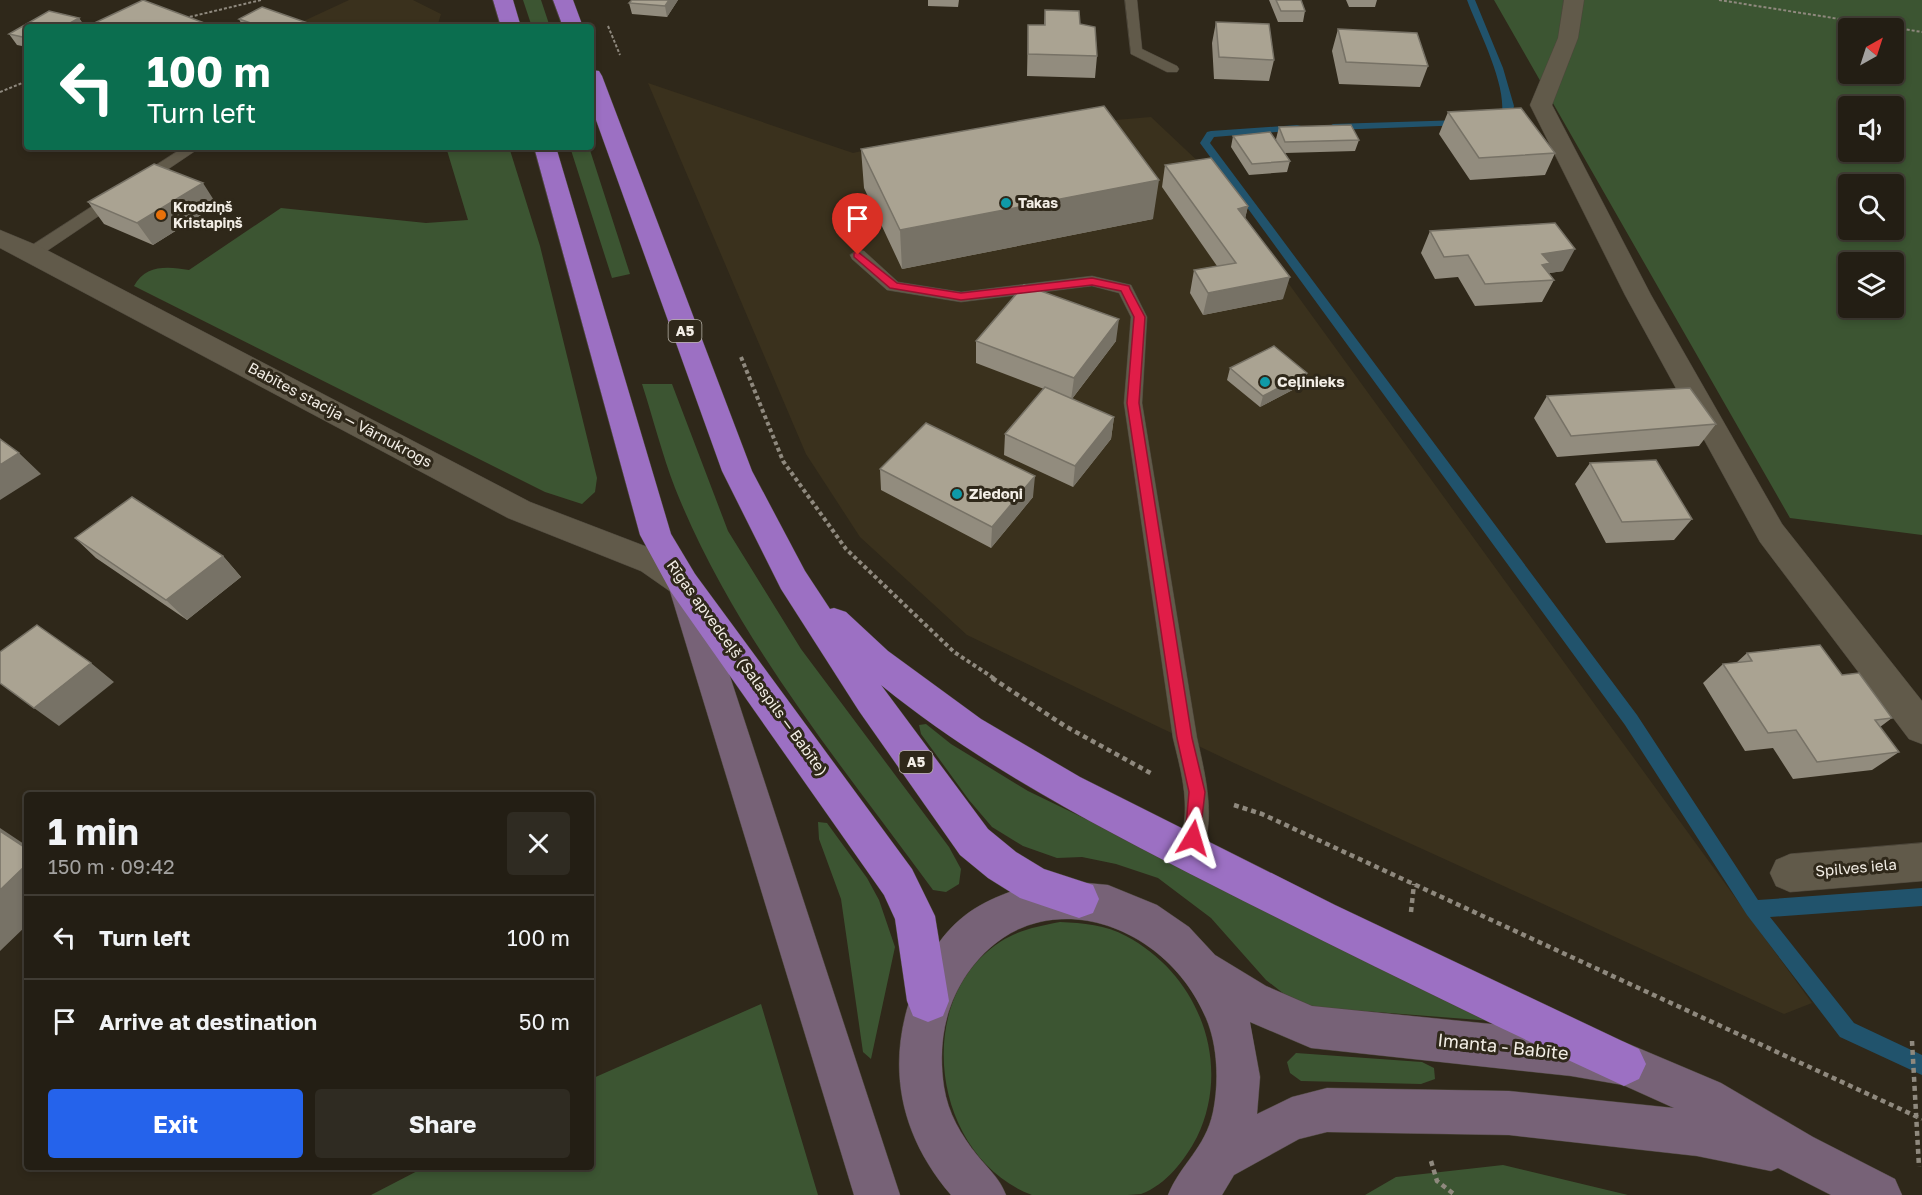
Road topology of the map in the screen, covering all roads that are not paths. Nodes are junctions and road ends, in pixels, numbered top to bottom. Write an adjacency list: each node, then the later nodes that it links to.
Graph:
1 (503, 0): 5 (highway)
2 (563, 0): 6 (highway)
3 (1131, 0): 7 (lane)
4 (1574, 0): 16 (street)
5 (509, 24)
6 (572, 24)
7 (1172, 69)
8 (594, 84): 14 (highway, A5)
9 (189, 150): 12 (lane)
10 (546, 150): 15 (highway, Rīgas apvedceļš (Salaspils — Babīte))
11 (0, 238): 12 (street, Babītes stacija — Vārnukrogs)
12 (32, 253): 15 (street, Babītes stacija — Vārnukrogs)
13 (858, 255): 17 (lane)
14 (793, 580): 17 (highway); 20 (highway, A5)
15 (683, 583): 22 (highway, Rīgas apvedceļš (Salaspils — Babīte)); 26 (main road)
16 (1922, 728)
17 (1190, 853): 23 (highway)
18 (1922, 862): 19 (street, Spilves iela)
19 (1790, 873)
20 (1079, 899): 21 (main road); 22 (main road)
21 (1202, 970): 23 (main road, Imanta - Babīte); 25 (main road)
22 (928, 1000): 27 (main road)
23 (1624, 1065): 24 (main road, Imanta - Babīte)
24 (1797, 1153): 25 (main road, Imanta - Babīte); 29 (main road, Imanta - Babīte)
25 (1218, 1160): 28 (main road)
26 (877, 1195)
27 (983, 1195)
28 (1191, 1195)
29 (1879, 1195)

